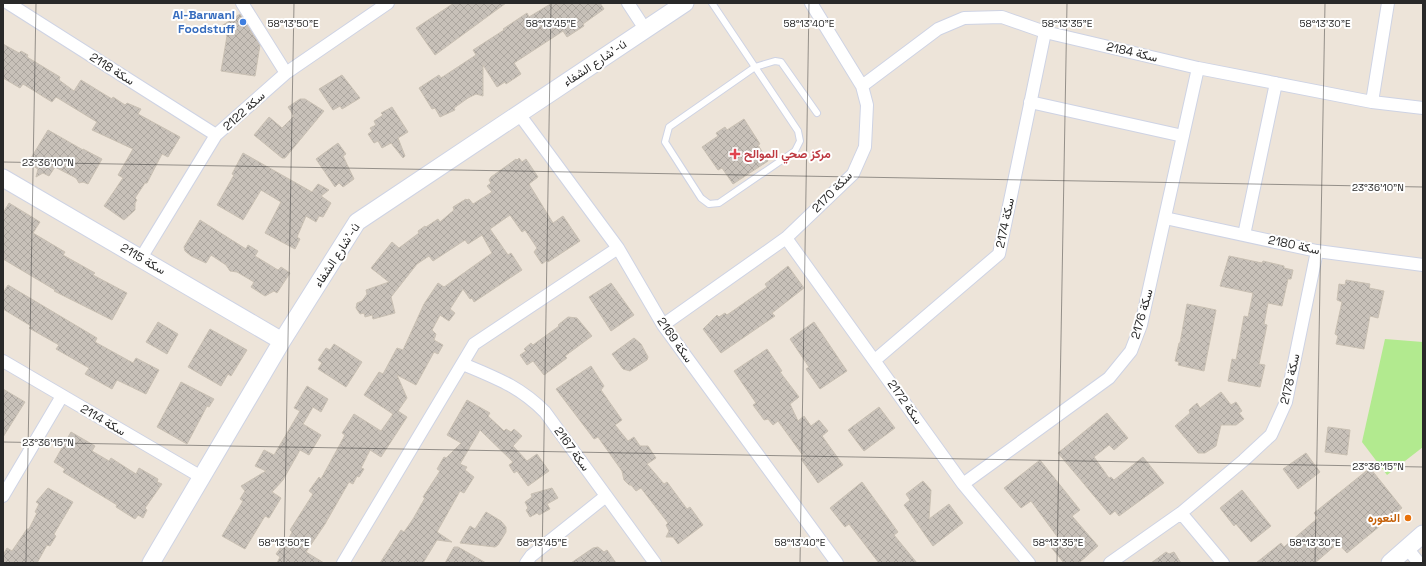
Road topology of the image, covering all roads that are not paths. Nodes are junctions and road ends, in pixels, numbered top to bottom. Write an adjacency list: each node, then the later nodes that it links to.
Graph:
1 (8, 3): 21 (street, سكة 2118)
2 (242, 3): 13 (street)
3 (388, 3): 13 (street, سكة 2122)
4 (628, 3): 9 (street)
5 (685, 3): 9 (street, شارع الشفاء'-ú)
6 (712, 3): 11 (lane)
7 (811, 3): 15 (street, سكة 2170)
8 (1388, 3): 17 (street)
9 (646, 30): 20 (street, شارع الشفاء'-ú)
10 (1045, 32): 12 (street, سكة 2184); 15 (street, سكة 2184); 16 (street, سكة 2174)
11 (755, 67): 11 (lane); 19 (lane)
12 (1198, 68): 14 (street, سكة 2184); 22 (street, سكة 2176)
13 (286, 73): 21 (street, سكة 2122)
14 (1276, 83): 17 (street, سكة 2184); 25 (street)
15 (862, 86): 26 (street, سكة 2170)
16 (1030, 102): 22 (street); 33 (street, سكة 2174)
17 (1372, 102): 18 (street, سكة 2184)
18 (1423, 108)
19 (817, 113)
20 (519, 114): 27 (street, سكة 2169); 32 (street, شارع الشفاء'-ú)
21 (216, 135): 29 (street, سكة 2122)
22 (1183, 136): 24 (street, سكة 2176)
23 (3, 178): 29 (street, سكة 2115)
24 (1165, 218): 25 (street, سكة 2180); 38 (street, سكة 2176)
25 (1244, 235): 28 (street, سكة 2180)
26 (786, 238): 31 (street, سكة 2170); 33 (street, سكة 2172)
27 (618, 248): 31 (street, سكة 2169); 35 (street)
28 (1317, 251): 30 (street, سكة 2180); 41 (street, سكة 2178)
29 (141, 258): 32 (street, سكة 2115)
30 (1423, 265)
31 (663, 325): 48 (street, سكة 2169)
32 (282, 341): 37 (street, شارع الشفاء'-ú)
33 (875, 360): 38 (street, سكة 2172)
34 (3, 361): 36 (street, سكة 2114)
35 (463, 364): 40 (street, سكة 2167); 45 (street)
36 (62, 396): 37 (street, سكة 2114); 39 (street)
37 (203, 478): 44 (street, شارع الشفاء'-ú)
38 (963, 484): 49 (street, سكة 2172)
39 (3, 496)
40 (606, 496): 46 (street); 47 (street, سكة 2167)
41 (1181, 513): 50 (street, سكة 2178); 51 (street)
42 (1423, 534): 43 (street)
43 (1407, 548): 52 (street); 53 (street)
44 (151, 563)
45 (343, 563)
46 (526, 563)
47 (655, 563)
48 (838, 563)
49 (1029, 563)
50 (1110, 563)
51 (1223, 563)
52 (1390, 563)
53 (1419, 563)

